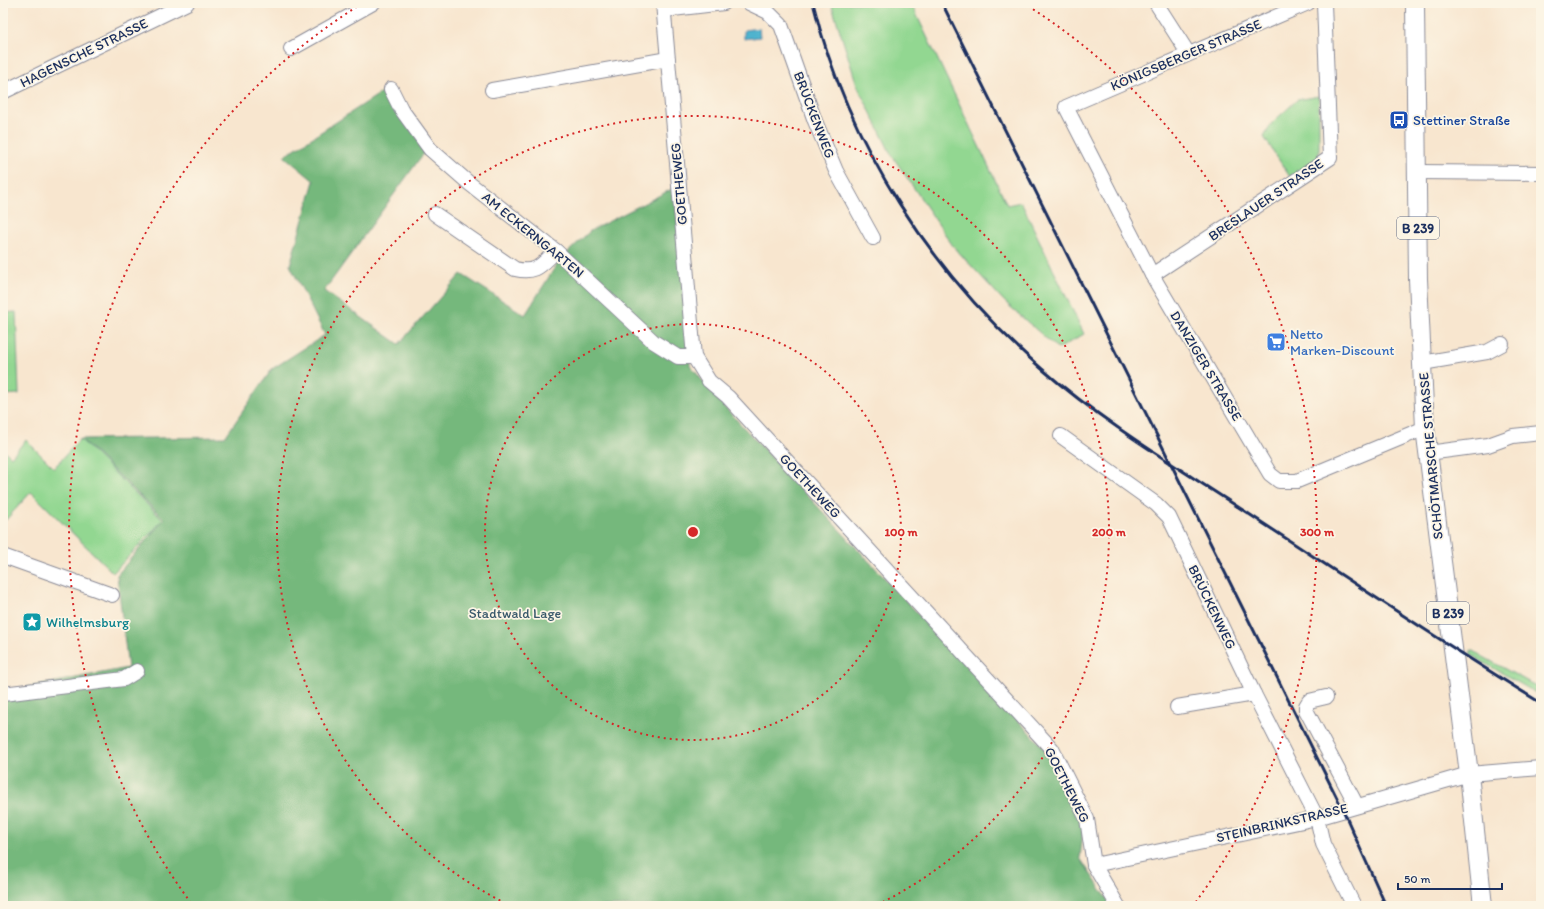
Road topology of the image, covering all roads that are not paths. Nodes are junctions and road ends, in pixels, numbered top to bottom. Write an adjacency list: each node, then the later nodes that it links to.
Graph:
1 (187, 3): 15 (street, HAGENSCHE STRASSE)
2 (374, 3): 10 (street)
3 (724, 3): 9 (street)
4 (749, 3): 20 (street, BRÜCKENWEG)
5 (1156, 3): 11 (street)
6 (1308, 3): 11 (street, KÖNIGSBERGER STRASSE)
7 (1324, 3): 22 (street, BRESLAUER STRASSE)
8 (1415, 3): 17 (main road, SCHÖTMARSCHE STRASSE / B 239)
9 (664, 6): 12 (street, GOETHEWEG)
10 (291, 49)
11 (1188, 53): 16 (street, KÖNIGSBERGER STRASSE)
12 (668, 59): 14 (street); 24 (street, GOETHEWEG)
13 (391, 89): 21 (street, AM ECKERNGARTEN)
14 (492, 90)
15 (3, 92)
16 (1066, 107): 22 (street, DANZIGER STRASSE)
17 (1417, 172): 18 (street); 25 (main road, SCHÖTMARSCHE STRASSE / B 239)
18 (1541, 173)
19 (434, 214): 21 (street)
20 (873, 238)
21 (556, 251): 24 (street, AM ECKERNGARTEN)
22 (1152, 276): 26 (street, DANZIGER STRASSE)
23 (1502, 344): 25 (street)
24 (694, 357): 41 (street, GOETHEWEG)
25 (1422, 363): 26 (main road, SCHÖTMARSCHE STRASSE / B 239)
26 (1426, 428): 29 (main road, SCHÖTMARSCHE STRASSE / B 239)
27 (1541, 433): 29 (street)
28 (1061, 436): 34 (street, BRÜCKENWEG)
29 (1428, 453): 38 (main road, SCHÖTMARSCHE STRASSE / B 239)
30 (3, 556): 31 (street)
31 (112, 595)
32 (137, 671): 33 (street)
33 (3, 694)
34 (1254, 694): 36 (street); 40 (street, BRÜCKENWEG)
35 (1326, 697): 39 (street)
36 (1177, 707)
37 (1541, 768): 38 (street, STEINBRINKSTRASSE)
38 (1469, 774): 39 (street, STEINBRINKSTRASSE); 44 (main road, SCHÖTMARSCHE STRASSE / B 239)
39 (1357, 806): 40 (street, STEINBRINKSTRASSE)
40 (1317, 818): 41 (street, STEINBRINKSTRASSE); 43 (street, BRÜCKENWEG)
41 (1094, 865): 42 (street, GOETHEWEG)
42 (1118, 906)
43 (1354, 906)
44 (1483, 906)

